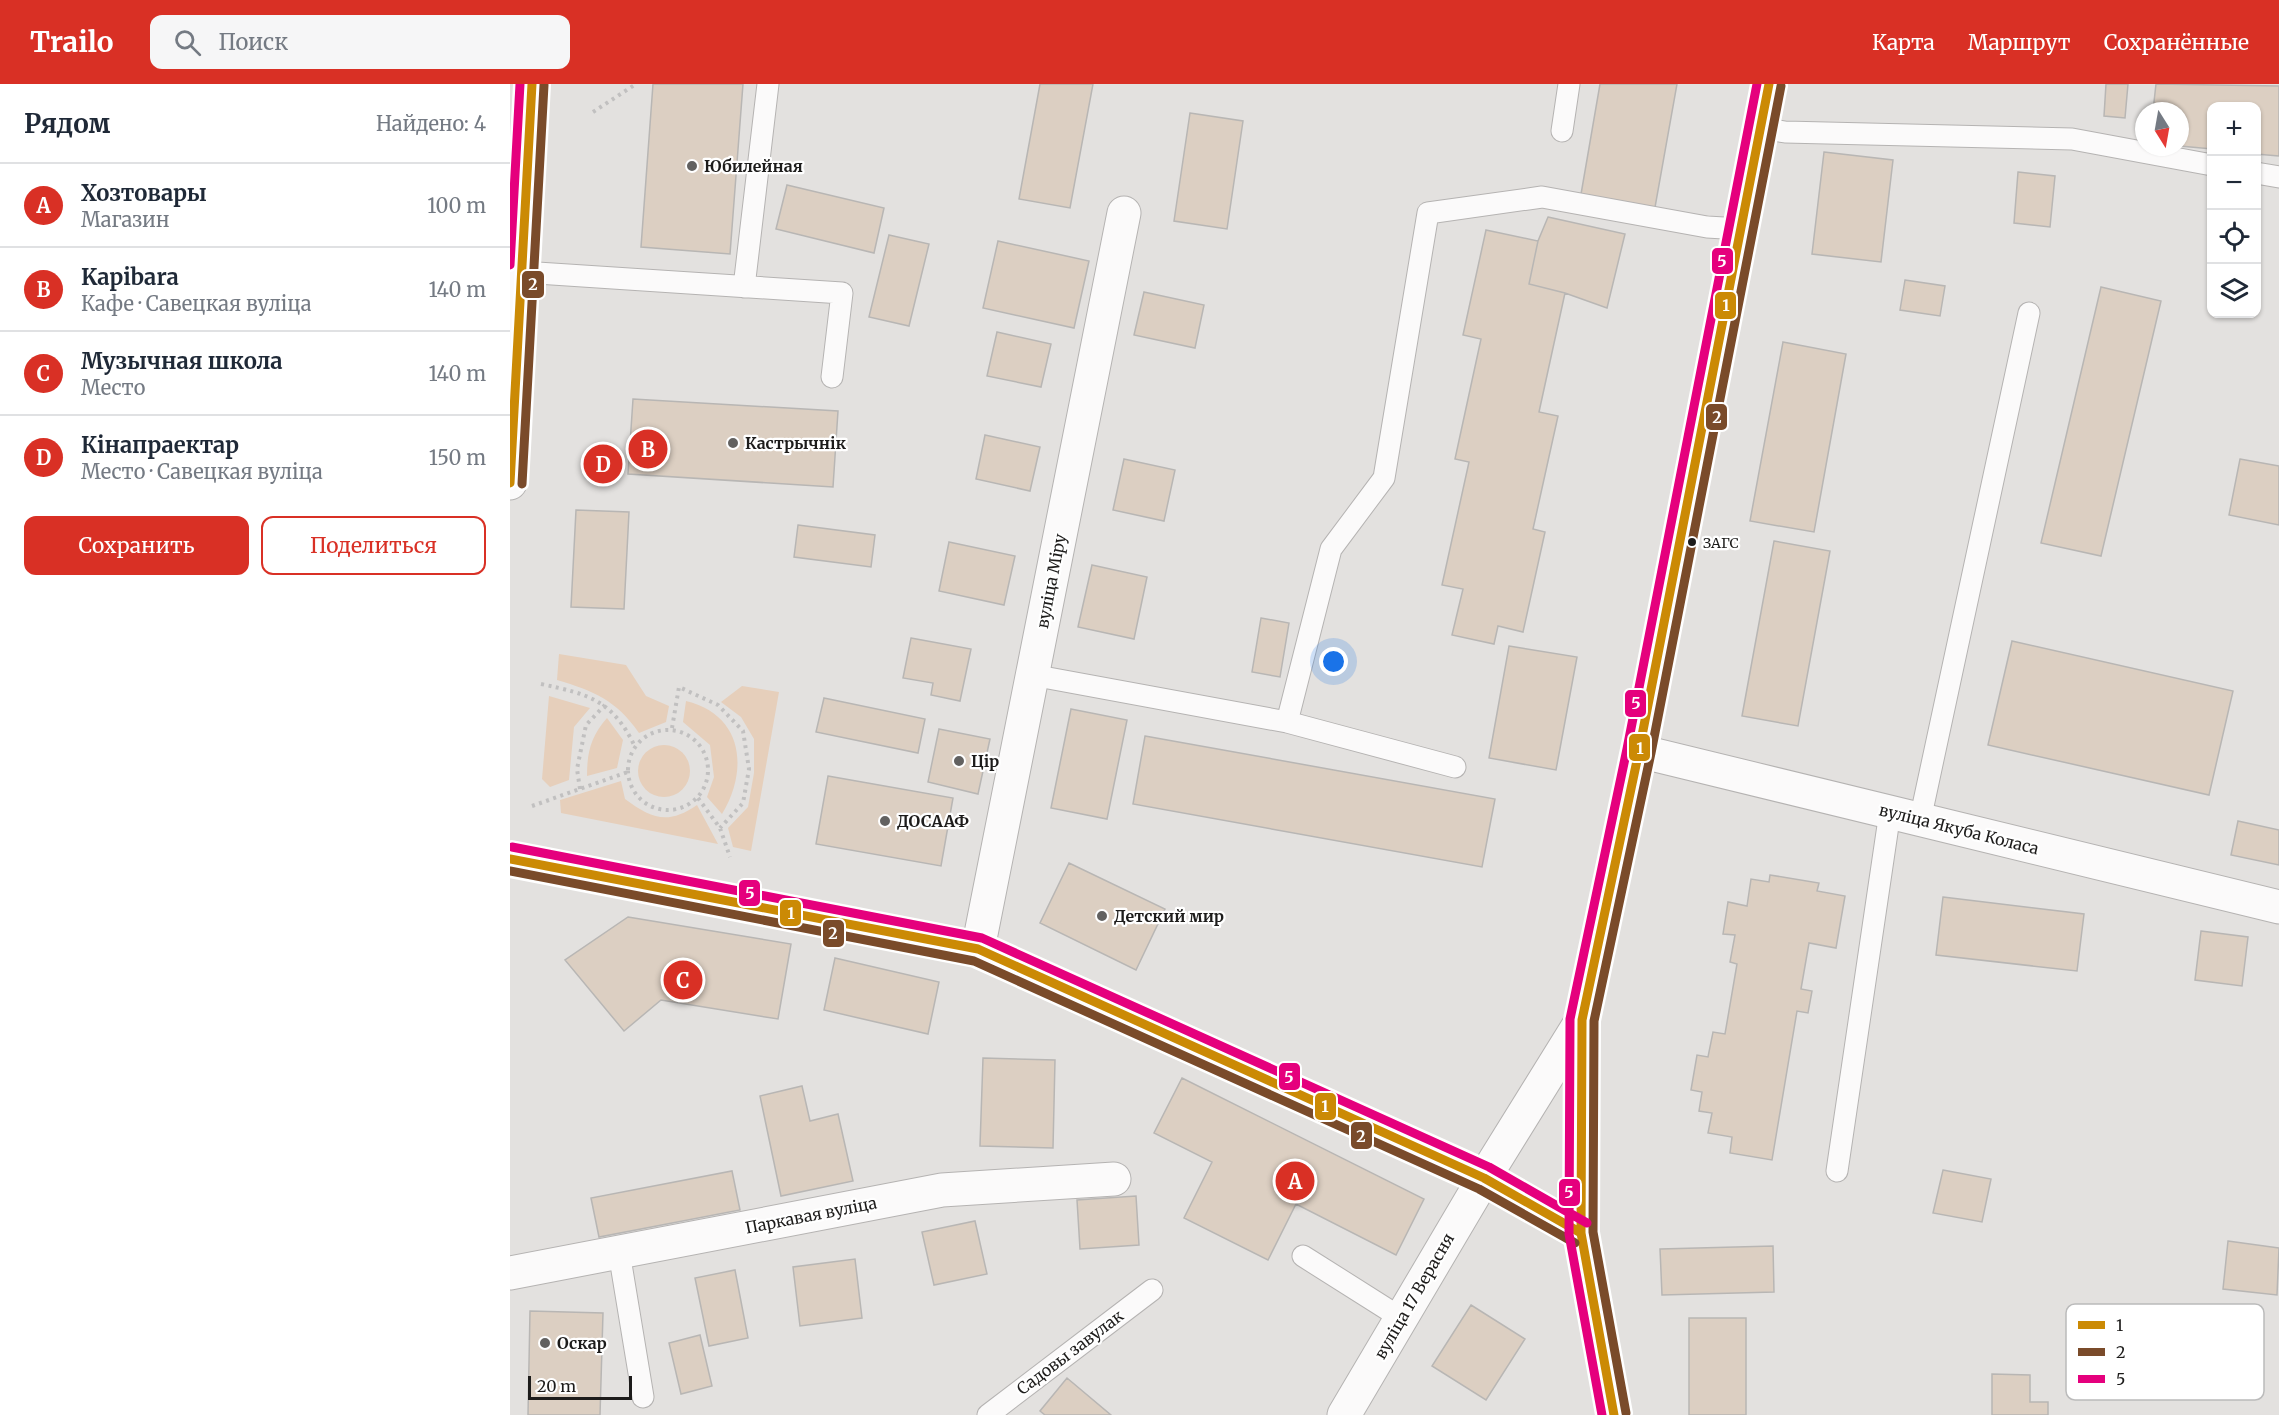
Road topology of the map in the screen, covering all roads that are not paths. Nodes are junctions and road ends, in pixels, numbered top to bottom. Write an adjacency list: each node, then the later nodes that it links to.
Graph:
1 (532, 84): 12 (street)
2 (768, 84): 13 (lane)
3 (1569, 84): 6 (lane)
4 (1769, 84): 5 (street)
5 (1761, 128): 7 (lane); 11 (street)
6 (1562, 131)
7 (2207, 164)
8 (2261, 174): 9 (lane)
9 (2279, 177)
10 (1124, 213): 17 (street, вуліца Міру)
11 (1741, 229): 18 (lane); 19 (street)
12 (522, 272): 13 (lane); 16 (street)
13 (744, 287): 15 (lane)
14 (2029, 313): 21 (lane)
15 (832, 377)
16 (510, 483)
17 (1032, 675): 18 (lane); 24 (street, вуліца Міру)
18 (1287, 722): 20 (lane)
19 (1639, 751): 21 (street, вуліца Якуба Коласа); 25 (street)
20 (1455, 767)
21 (1905, 816): 23 (street, вуліца Якуба Коласа); 26 (lane)
22 (510, 859): 24 (street)
23 (2279, 907)
24 (978, 949): 27 (street)
25 (1582, 1020): 27 (street, вуліца 17 Верасня); 29 (street)
26 (1837, 1171)
27 (1484, 1178): 29 (street); 34 (street, вуліца 17 Верасня)
28 (1114, 1179): 30 (street, Паркавая вуліца)
29 (1581, 1233): 38 (street)
30 (619, 1252): 32 (street, Паркавая вуліца); 35 (lane)
31 (1303, 1256): 34 (lane)
32 (510, 1273)
33 (1152, 1290): 36 (lane, Садовы завулак)
34 (1401, 1318): 37 (street, вуліца 17 Верасня)
35 (643, 1397)
36 (988, 1415)
37 (1344, 1415)
38 (1614, 1415)

